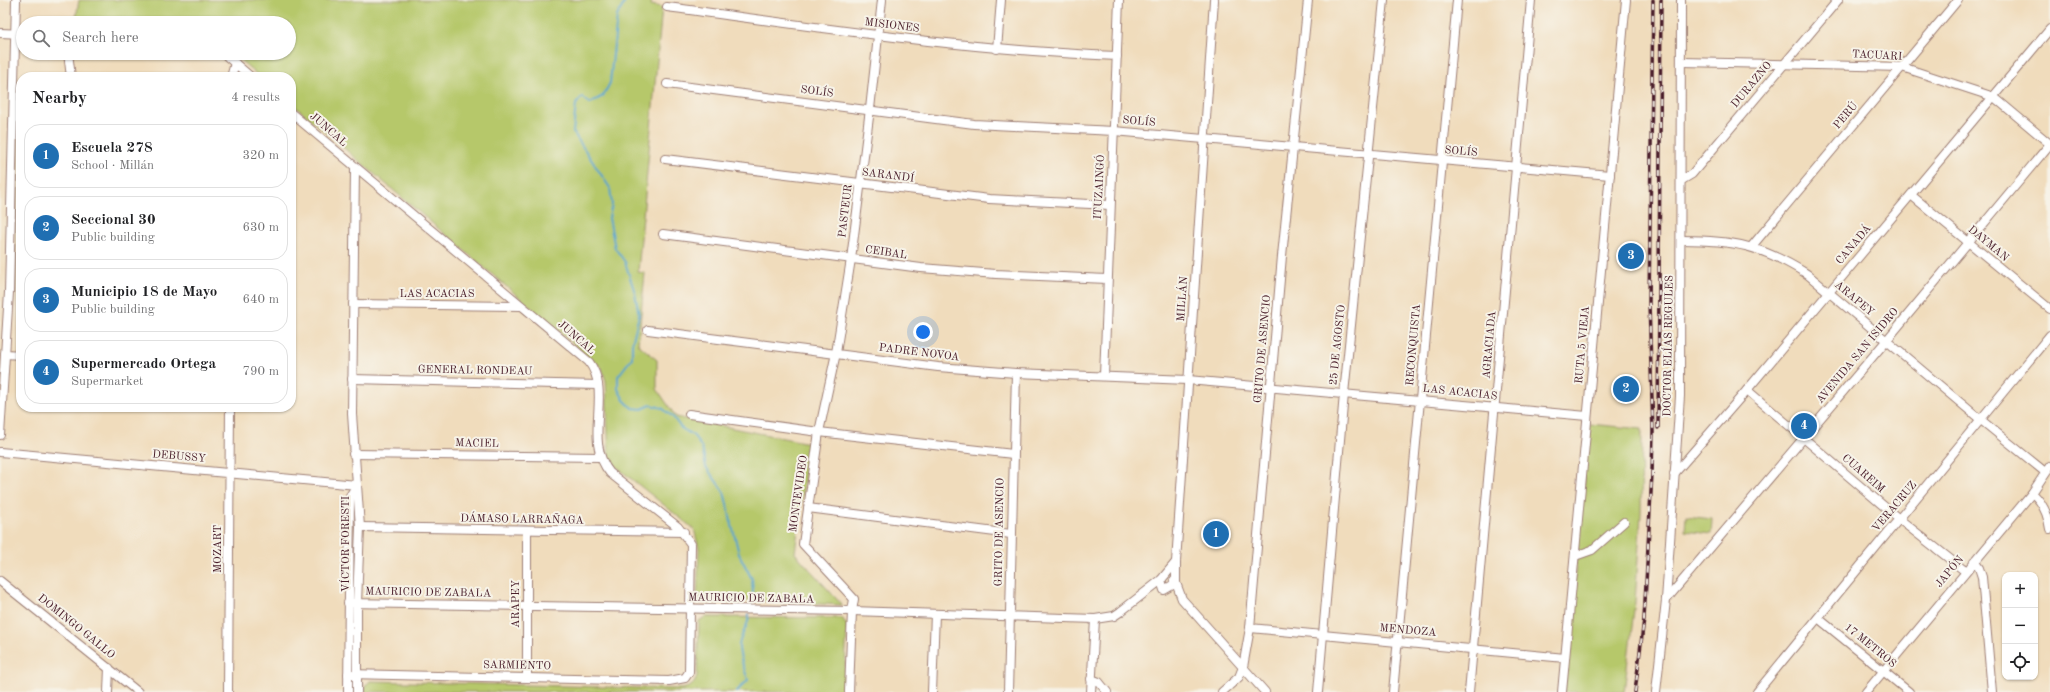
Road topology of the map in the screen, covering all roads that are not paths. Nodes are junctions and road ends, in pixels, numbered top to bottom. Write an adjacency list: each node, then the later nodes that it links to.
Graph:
1 (16, 0): 17 (street)
2 (882, 0): 18 (street, PASTEUR)
3 (1001, 0): 19 (street)
4 (1119, 0): 20 (street, ITUZAINGÓ)
5 (1214, 0): 35 (street, MILLÁN)
6 (1308, 0): 37 (street, GRITO DE ASENCIO)
7 (1384, 0): 38 (street, 25 DE AGOSTO)
8 (1457, 0): 40 (street, RECONQUISTA)
9 (1531, 0): 42 (street, AGRACIADA)
10 (1626, 0): 43 (street, RUTA 5 VIEJA)
11 (1681, 0): 23 (street, DOCTOR ELÍAS REGULES)
12 (1838, 0): 25 (street, DURAZNO)
13 (1958, 0): 26 (street, PERÚ)
14 (667, 7): 18 (street, MISIONES)
15 (2050, 29): 31 (street, CANADÁ)
16 (0, 33): 17 (street)
17 (14, 34): 62 (street)
18 (878, 36): 19 (street, MISIONES); 32 (street, PASTEUR)
19 (996, 49): 20 (street, MISIONES)
20 (1117, 56): 34 (street, ITUZAINGÓ)
21 (69, 60): 27 (street)
22 (231, 60): 24 (street)
23 (1682, 62): 25 (street, TACUARI); 44 (street, DOCTOR ELÍAS REGULES)
24 (234, 63): 28 (street); 29 (street)
25 (1784, 64): 26 (street, TACUARI); 44 (street, DURAZNO)
26 (1902, 66): 31 (street, TACUARI); 51 (street, PERÚ)
27 (70, 72)
28 (232, 72)
29 (245, 72)
30 (667, 84): 32 (street, SOLÍS)
31 (1994, 97): 36 (street, TACUARI); 46 (street, CANADÁ)
32 (870, 110): 34 (street, SOLÍS); 45 (street, PASTEUR)
33 (296, 117): 41 (street, JUNCAL)
34 (1114, 131): 35 (street, SOLÍS); 47 (street, ITUZAINGÓ)
35 (1205, 139): 37 (street, SOLÍS); 67 (street, MILLÁN)
36 (2050, 144): 50 (street, AVENIDA SAN ISIDRO)
37 (1293, 148): 38 (street, SOLÍS); 69 (street, GRITO DE ASENCIO)
38 (1368, 155): 40 (street, SOLÍS); 71 (street, 25 DE AGOSTO)
39 (665, 159): 45 (street, SARANDÍ)
40 (1442, 161): 42 (street, SOLÍS); 72 (street, RECONQUISTA)
41 (355, 168): 55 (street); 56 (street, JUNCAL)
42 (1516, 168): 43 (street, SOLÍS); 73 (street, AGRACIADA)
43 (1610, 175): 76 (street, RUTA 5 VIEJA)
44 (1682, 180): 49 (street, DOCTOR ELÍAS REGULES)
45 (860, 184): 47 (street, SARANDÍ); 52 (street, PASTEUR)
46 (1911, 194): 50 (street, DAYMAN); 54 (street, CANADÁ)
47 (1110, 205): 53 (street, ITUZAINGÓ)
48 (663, 234): 52 (street, CEIBAL)
49 (1682, 240): 51 (street, ARAPEY); 87 (street, DOCTOR ELÍAS REGULES)
50 (1968, 242): 57 (street, DAYMAN); 60 (street, AVENIDA SAN ISIDRO)
51 (1752, 246): 54 (street, ARAPEY)
52 (851, 259): 53 (street, CEIBAL); 61 (street, PASTEUR)
53 (1107, 279): 65 (street, ITUZAINGÓ)
54 (1828, 292): 60 (street, ARAPEY); 70 (street, CANADÁ)
55 (353, 304): 56 (street, LAS ACACIAS); 66 (street)
56 (521, 306): 68 (street, JUNCAL)
57 (2050, 309)
58 (648, 330): 61 (street, PADRE NOVOA)
59 (2050, 335): 77 (street, VERACRUZ)
60 (1886, 341): 77 (street, ARAPEY); 80 (street, AVENIDA SAN ISIDRO)
61 (836, 353): 64 (street, PADRE NOVOA); 78 (street, MONTEVIDEO)
62 (5, 354): 63 (street); 79 (street)
63 (16, 355)
64 (1016, 373): 65 (street, PADRE NOVOA); 83 (street, GRITO DE ASENCIO)
65 (1104, 376): 67 (street, PADRE NOVOA)
66 (352, 379): 68 (street, GENERAL RONDEAU); 82 (street)
67 (1188, 380): 69 (street, LAS ACACIAS); 99 (street, MILLÁN)
68 (598, 385): 84 (street, JUNCAL)
69 (1271, 387): 71 (street, LAS ACACIAS); 118 (street, GRITO DE ASENCIO)
70 (1747, 390): 80 (street, CUAREIM); 87 (street, CANADÁ)
71 (1344, 394): 72 (street, LAS ACACIAS); 119 (street, 25 DE AGOSTO)
72 (1420, 400): 73 (street, LAS ACACIAS); 120 (street, RECONQUISTA)
73 (1496, 408): 76 (street, LAS ACACIAS); 121 (street, AGRACIADA)
74 (230, 412): 86 (street, MOZART)
75 (689, 414): 78 (street)
76 (1587, 416): 98 (street, RUTA 5 VIEJA)
77 (1981, 420): 85 (street, ARAPEY); 91 (street, VERACRUZ)
78 (819, 432): 83 (street); 90 (street, MONTEVIDEO)
79 (0, 436)
80 (1804, 438): 91 (street, CUAREIM); 108 (street, AVENIDA SAN ISIDRO)
81 (0, 452): 86 (street, DEBUSSY)
82 (353, 454): 84 (street, MACIEL); 88 (street)
83 (1013, 454): 97 (street, GRITO DE ASENCIO)
84 (600, 457): 96 (street, JUNCAL)
85 (2048, 469): 89 (street, JAPÓN)
86 (229, 472): 88 (street, DEBUSSY); 132 (street, MOZART)
87 (1674, 474): 108 (street, DOCTOR ELÍAS REGULES)
88 (357, 485): 93 (street, VÍCTOR FORESTI); 109 (street, VÍCTOR FORESTI)
89 (2032, 493): 94 (street); 100 (street, JAPÓN)
90 (808, 508): 97 (street); 113 (street, MONTEVIDEO)
91 (1899, 519): 101 (street, CUAREIM); 116 (street, VERACRUZ)
92 (1624, 522): 98 (street)
93 (360, 527): 95 (street, DÁMASO LARRAÑAGA); 110 (street, VÍCTOR FORESTI)
94 (2050, 530)
95 (527, 531): 96 (street, DÁMASO LARRAÑAGA); 111 (street, ARAPEY)
96 (684, 532): 112 (street)
97 (1011, 534): 115 (street, GRITO DE ASENCIO)
98 (1575, 556): 122 (street, RUTA 5 VIEJA)
99 (1176, 562): 102 (street, MAURICIO DE ZABALA); 104 (street, MILLÁN)
100 (1974, 562): 101 (street, JAPÓN); 150 (street)
101 (1965, 572): 125 (street, JAPÓN)
102 (1163, 578): 104 (street); 105 (street); 106 (street, MAURICIO DE ZABALA)
103 (0, 581): 124 (street, DOMINGO GALLO)
104 (1176, 583): 105 (street); 107 (street, MILLÁN)
105 (1164, 590): 106 (street); 107 (street)
106 (1146, 591): 117 (street, MAURICIO DE ZABALA)
107 (1182, 599): 123 (street)
108 (1666, 600): 146 (street, DOCTOR ELÍAS REGULES)
109 (348, 603): 110 (street, MAURICIO DE ZABALA); 126 (street, VÍCTOR FORESTI)
110 (357, 603): 111 (street, MAURICIO DE ZABALA); 127 (street, VÍCTOR FORESTI)
111 (527, 606): 112 (street, MAURICIO DE ZABALA); 128 (street, ARAPEY)
112 (691, 609): 113 (street, MAURICIO DE ZABALA); 128 (street, SARMIENTO)
113 (852, 611): 114 (street, MAURICIO DE ZABALA); 135 (street, MONTEVIDEO)
114 (935, 614): 115 (street, MAURICIO DE ZABALA); 136 (street)
115 (1009, 617): 117 (street, MAURICIO DE ZABALA); 137 (street, GRITO DE ASENCIO)
116 (1818, 618): 125 (street, 17 METROS); 147 (street, VERACRUZ)
117 (1095, 620): 129 (street)
118 (1250, 628): 119 (street, MENDOZA); 123 (street, GRITO DE ASENCIO)
119 (1323, 634): 120 (street, MENDOZA); 142 (street, 25 DE AGOSTO)
120 (1398, 642): 121 (street, MENDOZA); 143 (street, RECONQUISTA)
121 (1472, 648): 122 (street, MENDOZA); 144 (street, AGRACIADA)
122 (1565, 658): 145 (street, RUTA 5 VIEJA)
123 (1243, 667): 140 (street, GRITO DE ASENCIO); 141 (street)
124 (109, 668): 130 (street); 131 (street, DOMINGO GALLO)
125 (1883, 671): 148 (street, JAPÓN); 149 (street, 17 METROS)
126 (348, 674): 127 (street, SARMIENTO); 133 (street, VÍCTOR FORESTI)
127 (357, 674): 128 (street, SARMIENTO); 134 (street, VÍCTOR FORESTI)
128 (526, 677)
129 (1091, 679): 138 (street); 139 (street)
130 (108, 692)
131 (138, 692)
132 (228, 692)
133 (348, 692)
134 (357, 692)
135 (849, 692)
136 (932, 692)
137 (1008, 692)
138 (1091, 692)
139 (1107, 692)
140 (1222, 692)
141 (1265, 692)
142 (1318, 692)
143 (1393, 692)
144 (1469, 692)
145 (1562, 692)
146 (1656, 692)
147 (1757, 692)
148 (1866, 692)
149 (1909, 692)
150 (1992, 692)

